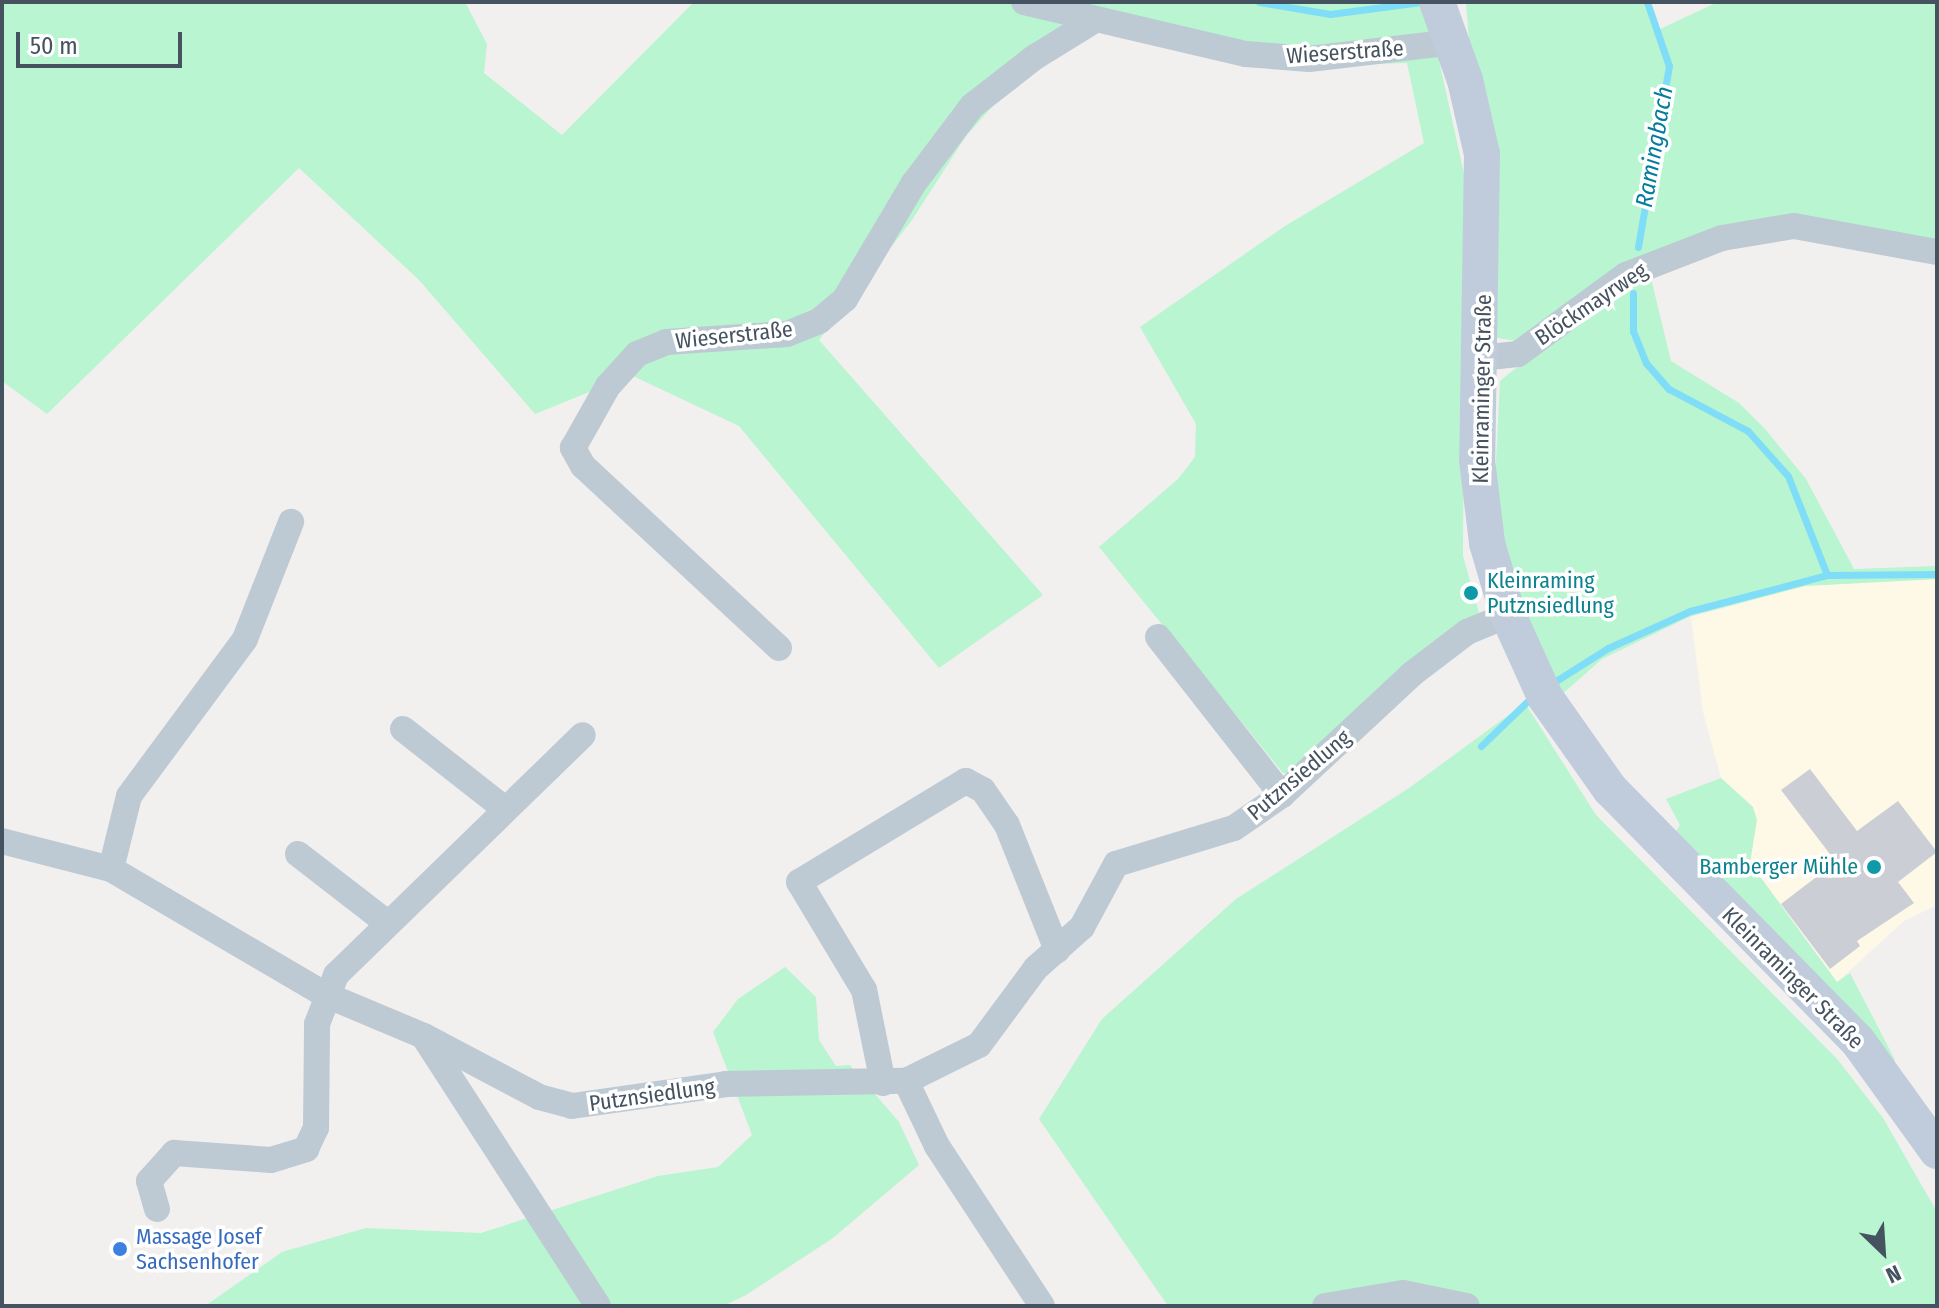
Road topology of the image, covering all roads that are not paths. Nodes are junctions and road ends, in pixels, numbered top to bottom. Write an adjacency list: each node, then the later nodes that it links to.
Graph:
1 (1024, 2): 2 (street, Wieserstraße)
2 (1095, 20): 3 (street, Wieserstraße); 9 (street, Wieserstraße)
3 (1446, 24): 5 (main road, Kleinraminger Straße)
4 (1937, 252): 5 (street, Blöckmayrweg)
5 (1480, 358): 7 (main road, Kleinraminger Straße)
6 (291, 522): 16 (street)
7 (1508, 615): 12 (street, Putznsiedlung); 22 (main road, Kleinraminger Straße)
8 (1158, 637): 12 (street)
9 (779, 648)
10 (403, 729): 13 (street)
11 (583, 735): 13 (street)
12 (1282, 795): 18 (street, Putznsiedlung)
13 (505, 809): 17 (street)
14 (2, 841): 16 (street, Putznsiedlung)
15 (298, 854): 17 (street)
16 (111, 869): 19 (street, Putznsiedlung)
17 (386, 922): 19 (street)
18 (1057, 950): 21 (street, Putznsiedlung); 21 (street)
19 (326, 995): 20 (street, Putznsiedlung); 23 (street)
20 (424, 1036): 21 (street, Putznsiedlung); 24 (street)
21 (895, 1082): 25 (street)
22 (1937, 1151)
23 (157, 1209)
24 (598, 1306)
25 (1042, 1306)
26 (1325, 1306): 27 (street)
27 (1467, 1306)

